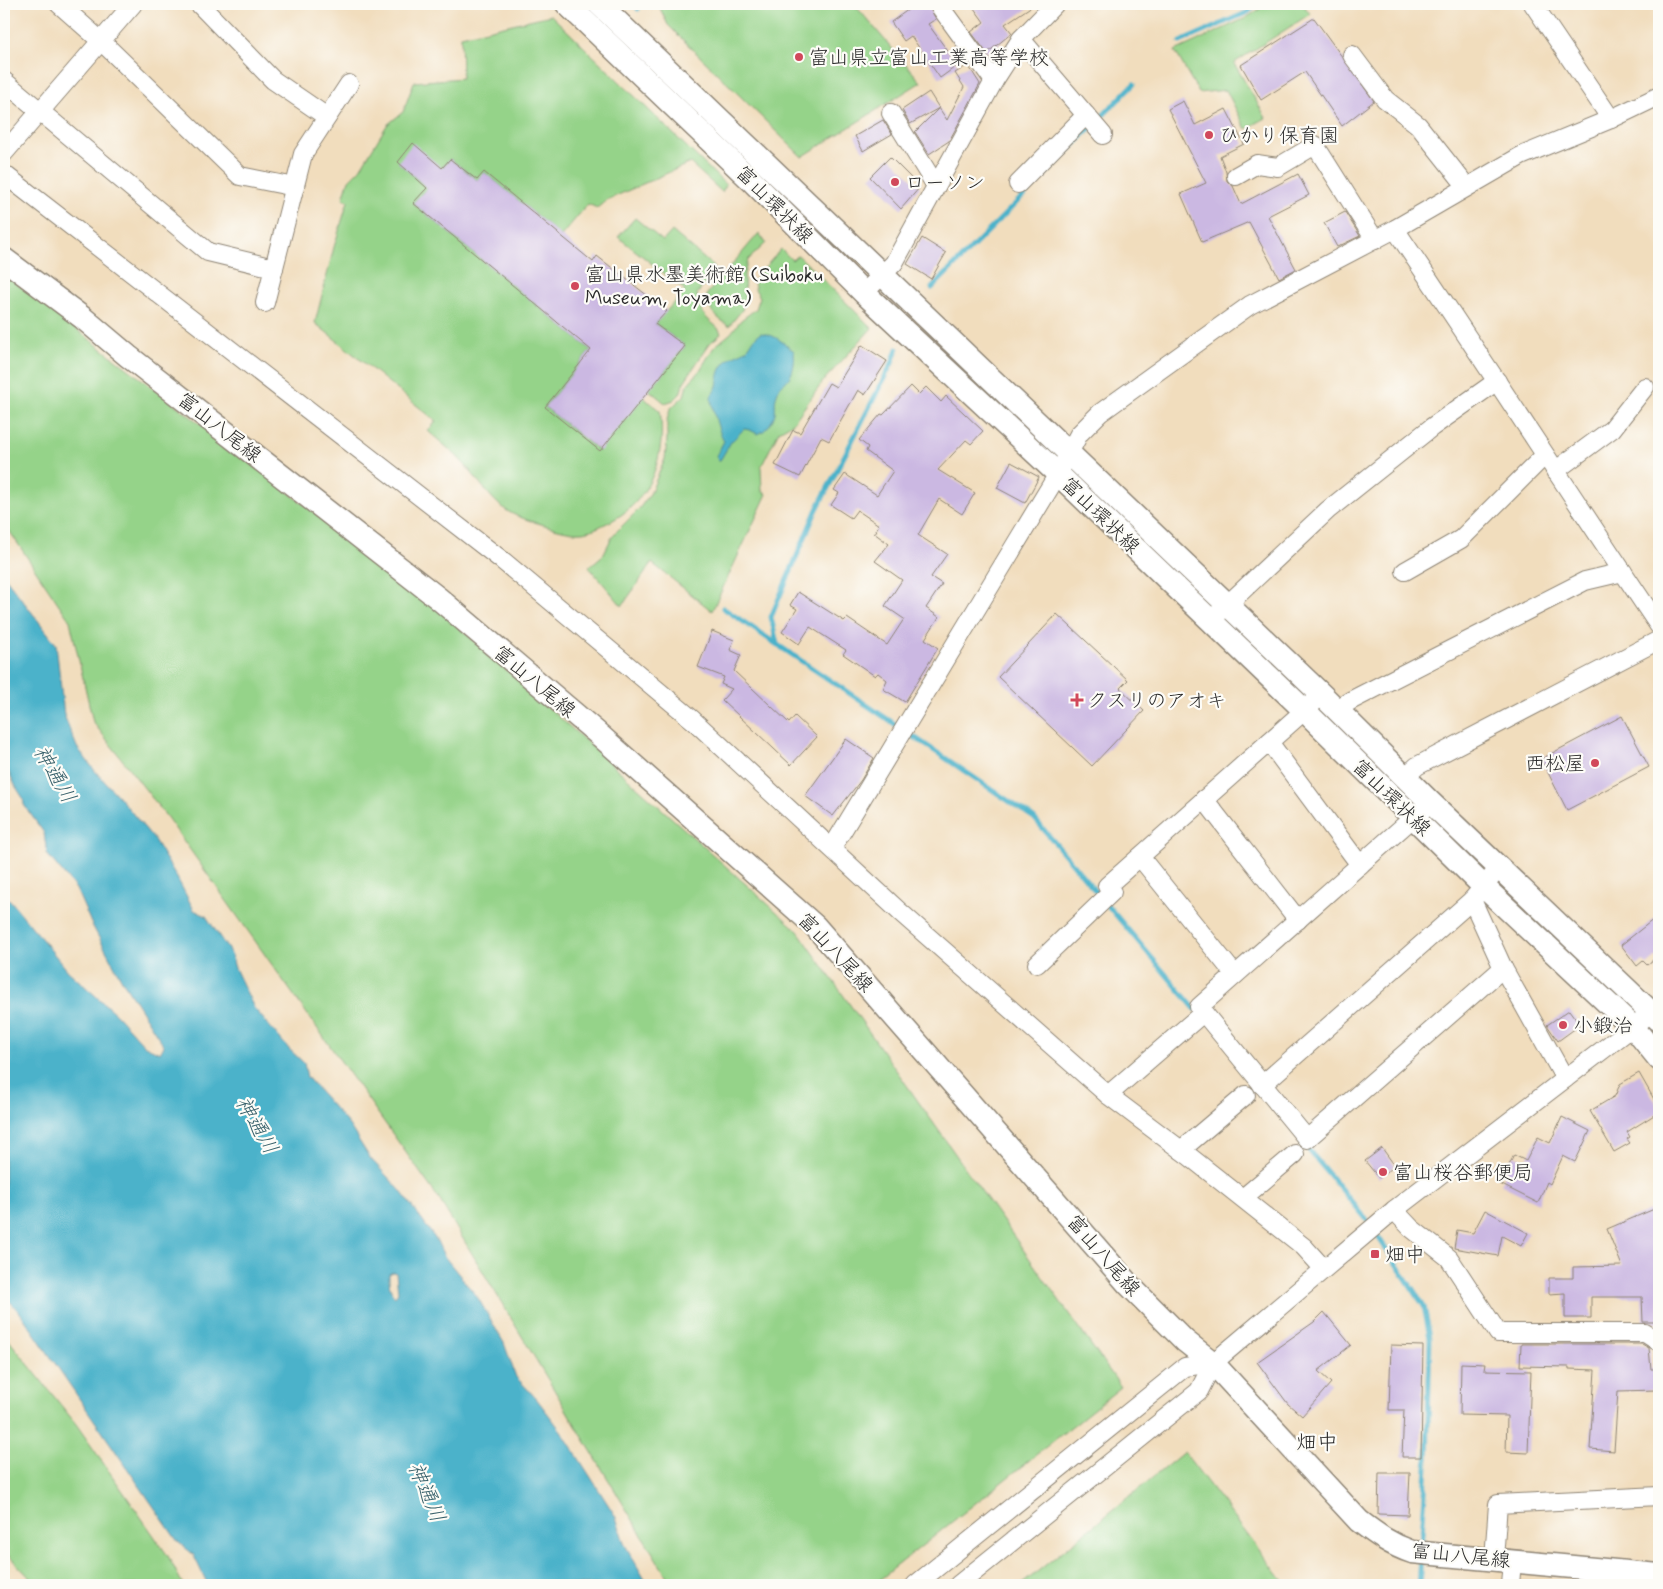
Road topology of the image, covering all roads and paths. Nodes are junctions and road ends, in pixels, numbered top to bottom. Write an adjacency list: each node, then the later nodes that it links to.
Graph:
1 (59, 4): 10 (street)
2 (134, 4): 10 (street)
3 (199, 4): 18 (street)
4 (566, 4): 32 (main road, 富山環状線)
5 (599, 4): 31 (main road, 富山環状線)
6 (938, 4): 13 (street)
7 (1054, 4): 9 (street)
8 (1540, 7): 19 (street)
9 (1021, 39): 13 (street); 23 (street)
10 (101, 41): 16 (street); 25 (street)
11 (1352, 55): 26 (street)
12 (4, 81): 16 (street)
13 (994, 81): 24 (street)
14 (349, 84): 18 (street)
15 (1659, 96): 19 (street)
16 (39, 111): 20 (street); 30 (street)
17 (891, 113): 24 (street)
18 (327, 117): 25 (street)
19 (1611, 119): 26 (street)
20 (4, 153)
21 (4, 174): 53 (street)
22 (1236, 176): 28 (street)
23 (1018, 184)
24 (936, 186): 31 (street)
25 (295, 187): 30 (street)
26 (1467, 187): 27 (street)
27 (1395, 229): 28 (street); 34 (street)
28 (1374, 240): 36 (street)
29 (4, 259): 76 (main road, 富山八尾線)
30 (274, 268): 33 (street)
31 (882, 274): 32 (street); 36 (main road, 富山環状線)
32 (864, 293): 39 (main road, 富山環状線)
33 (265, 303)
34 (1497, 381): 37 (street); 42 (street)
35 (1645, 387): 38 (street)
36 (1069, 453): 39 (street); 42 (main road, 富山環状線)
37 (1545, 455): 38 (street); 40 (street)
38 (1555, 471): 41 (street)
39 (1058, 474): 43 (main road, 富山環状線); 53 (street)
40 (1405, 571)
41 (1622, 572): 44 (street); 46 (street)
42 (1226, 604): 43 (street); 46 (main road, 富山環状線)
43 (1210, 621): 47 (main road, 富山環状線)
44 (1659, 626)
45 (1659, 640): 49 (street)
46 (1329, 702): 47 (street); 49 (main road, 富山環状線)
47 (1304, 710): 48 (street); 52 (main road, 富山環状線)
48 (1269, 742): 50 (street); 55 (street)
49 (1405, 777): 51 (main road, 富山環状線)
50 (1204, 799): 54 (street); 58 (street)
51 (1430, 802): 52 (street); 56 (main road, 富山環状線)
52 (1414, 818): 55 (street); 57 (main road, 富山環状線)
53 (832, 848): 68 (street)
54 (1140, 856): 59 (street); 61 (street)
55 (1360, 865): 58 (street)
56 (1500, 867): 57 (street); 62 (main road, 富山環状線)
57 (1477, 893): 60 (street); 64 (main road, 富山環状線); 67 (street)
58 (1298, 920): 61 (street)
59 (1037, 964)
60 (1503, 968): 66 (street); 67 (street)
61 (1235, 975): 63 (street)
62 (1657, 1012): 64 (street)
63 (1198, 1017): 67 (street); 68 (street)
64 (1634, 1028): 65 (main road); 66 (street)
65 (1659, 1058)
66 (1565, 1079): 73 (street)
67 (1262, 1085)
68 (1108, 1095): 70 (street)
69 (1246, 1096): 70 (street)
70 (1180, 1150): 72 (street)
71 (1295, 1154): 72 (street)
72 (1243, 1198): 74 (street)
73 (1387, 1215): 74 (street); 75 (street)
74 (1323, 1268): 76 (street)
75 (1659, 1342)
76 (1213, 1362): 78 (main road, 富山八尾線); 80 (street); 81 (street)
77 (1659, 1496): 78 (street)
78 (1503, 1560): 79 (main road, 富山八尾線); 82 (street)
79 (1650, 1578)
80 (915, 1585)
81 (958, 1585)
82 (1510, 1585)

